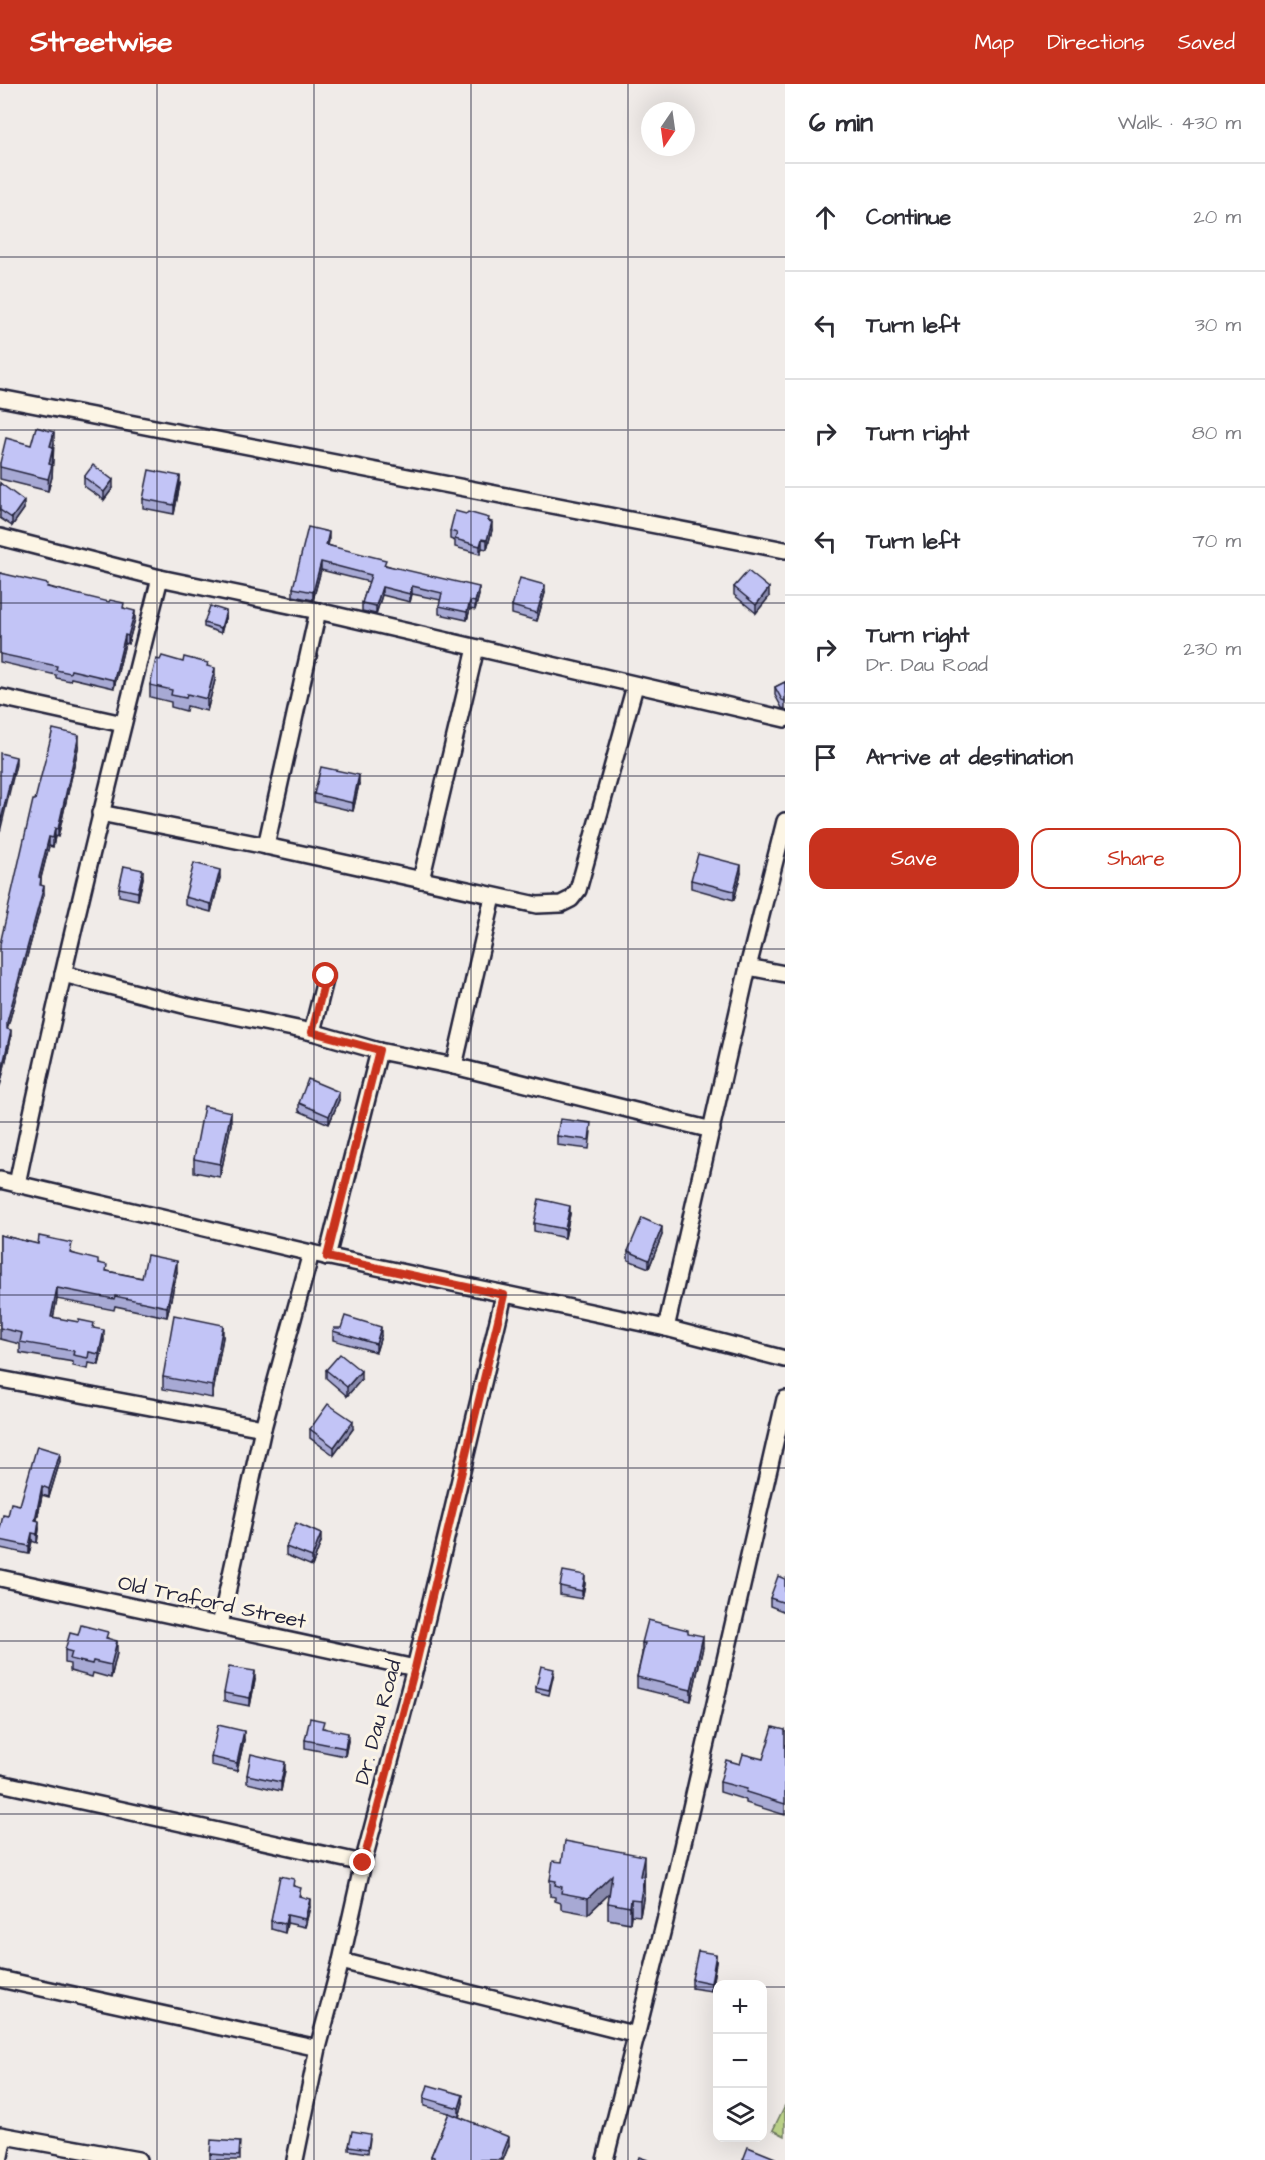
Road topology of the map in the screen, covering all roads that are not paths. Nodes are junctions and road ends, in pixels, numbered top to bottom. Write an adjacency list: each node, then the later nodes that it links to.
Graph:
1 (0, 398): 3 (street)
2 (0, 537): 4 (street)
3 (785, 550)
4 (160, 578): 5 (street); 10 (street)
5 (318, 611): 6 (street); 13 (street)
6 (476, 648): 7 (street); 14 (street)
7 (635, 686): 9 (street); 15 (street)
8 (0, 698): 10 (street)
9 (785, 719)
10 (123, 724): 11 (street)
11 (100, 813): 13 (street); 17 (street)
12 (785, 821): 16 (street)
13 (266, 846): 14 (street)
14 (421, 880): 15 (street)
15 (493, 897): 22 (street)
16 (748, 967): 18 (street); 23 (street)
17 (63, 974): 20 (street); 25 (street)
18 (785, 974)
19 (326, 976): 20 (street)
20 (312, 1032): 21 (street)
21 (379, 1050): 22 (street); 27 (street)
22 (454, 1066): 23 (street)
23 (712, 1130): 29 (street)
24 (0, 1180): 25 (street)
25 (17, 1184): 26 (street)
26 (311, 1254): 27 (street); 33 (street)
27 (327, 1257): 28 (street)
28 (504, 1295): 29 (street); 36 (street, Dr. Dau Road)
29 (666, 1328): 30 (street)
30 (785, 1359)
31 (0, 1379): 33 (street)
32 (785, 1399): 41 (street)
33 (263, 1428): 35 (street)
34 (0, 1578): 35 (street, Old Traford Street)
35 (220, 1625): 36 (street, Old Traford Street)
36 (415, 1668): 38 (street, Dr. Dau Road)
37 (0, 1783): 38 (street)
38 (363, 1863): 39 (street, Dr. Dau Road)
39 (341, 1962): 41 (street); 42 (street, Dr. Dau Road)
40 (0, 1980): 42 (street)
41 (637, 2035): 47 (street)
42 (318, 2048): 46 (street, Dr. Dau Road)
43 (2, 2135): 44 (street); 45 (street)
44 (0, 2156)
45 (138, 2160)
46 (295, 2160)
47 (605, 2160)

